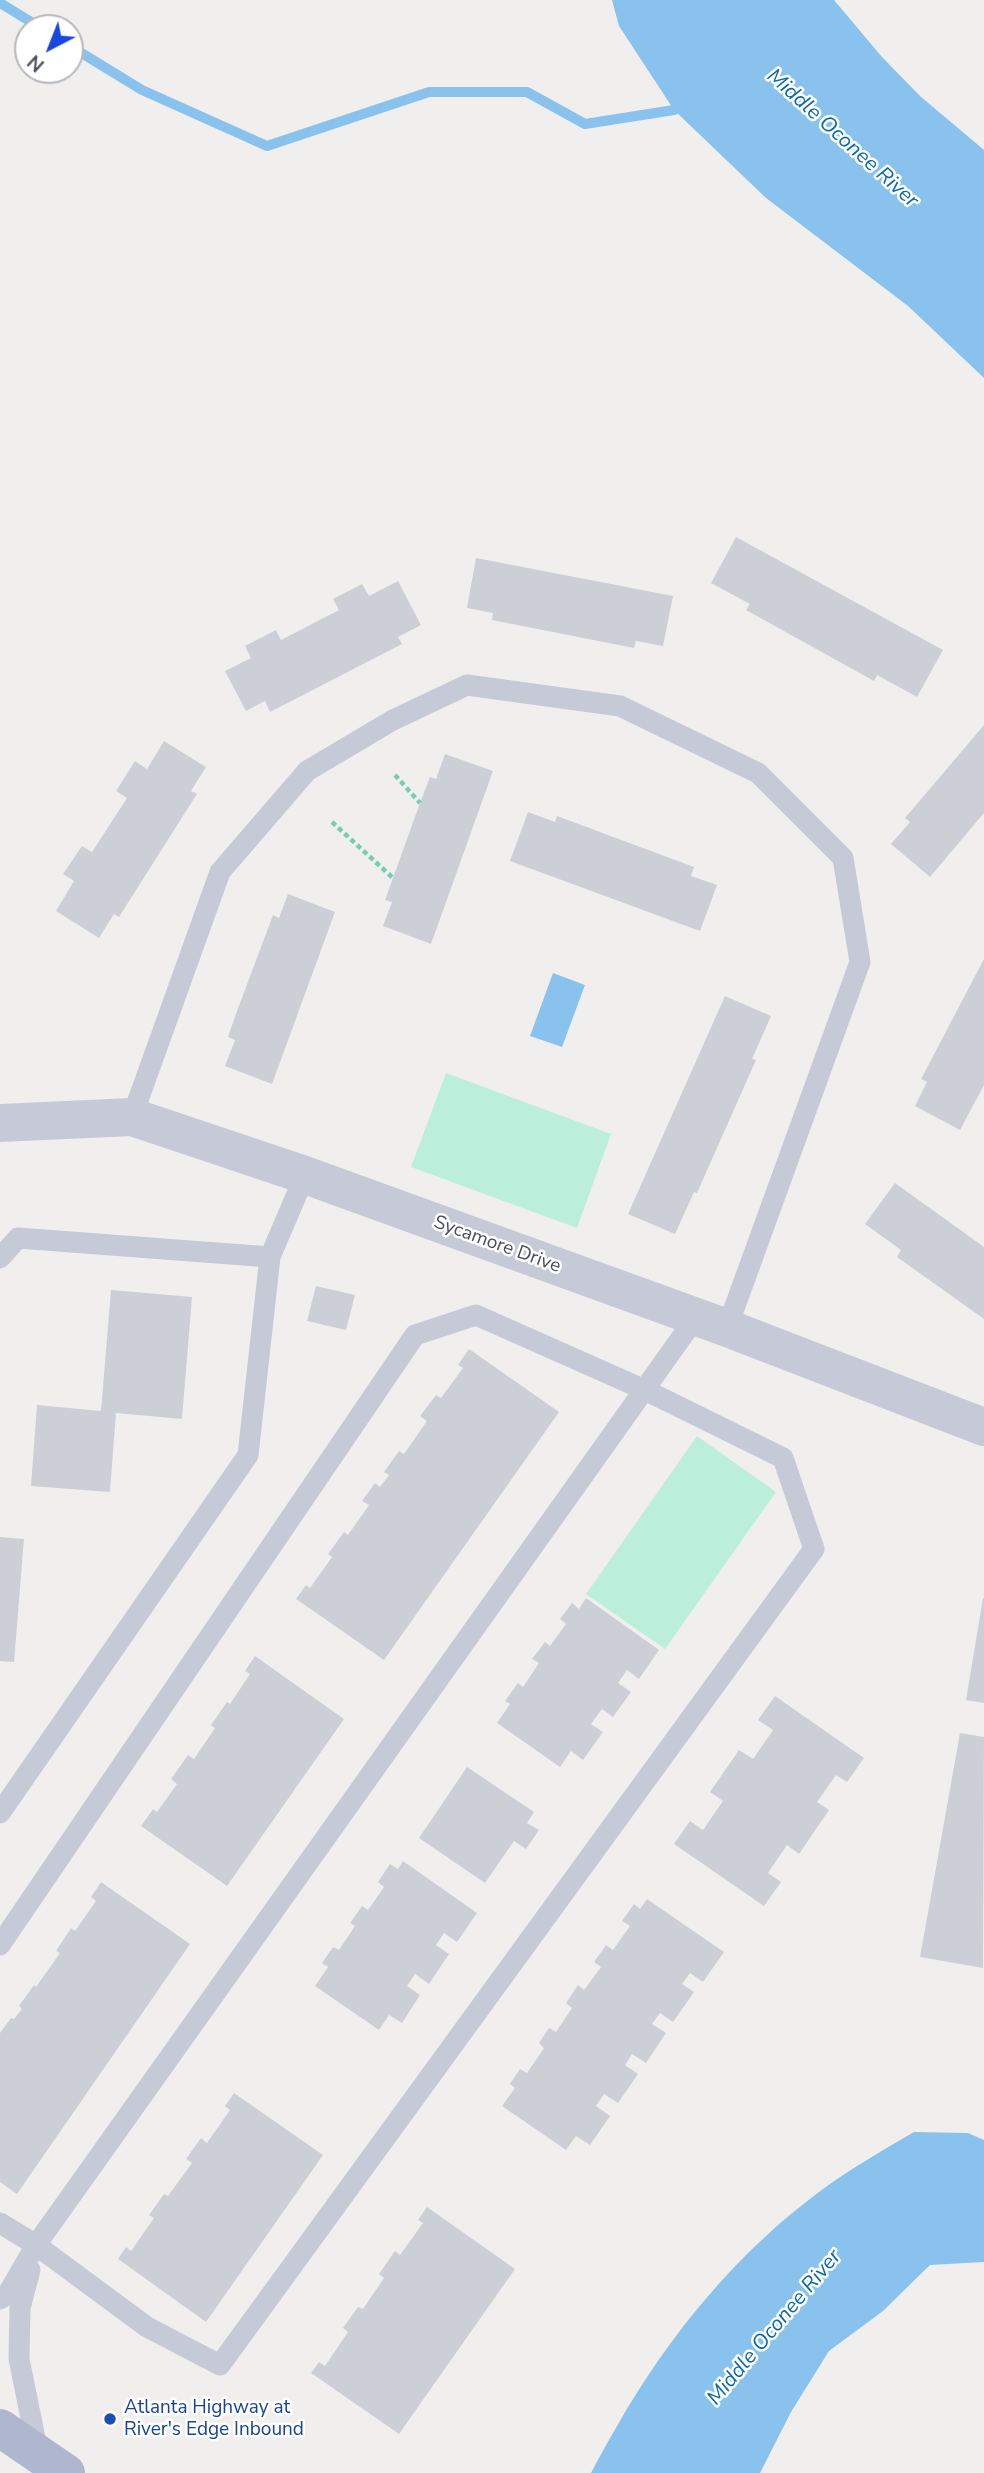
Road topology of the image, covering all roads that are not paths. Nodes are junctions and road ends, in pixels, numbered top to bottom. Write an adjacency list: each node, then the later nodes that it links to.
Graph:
1 (132, 1117): 2 (street, Sycamore Drive); 3 (street, Sycamore Drive); 6 (lane)
2 (0, 1123)
3 (305, 1175): 4 (lane); 6 (street, Sycamore Drive)
4 (270, 1257): 5 (lane); 9 (lane)
5 (0, 1258)
6 (711, 1323): 7 (lane); 8 (street, Sycamore Drive)
7 (645, 1390): 10 (lane); 12 (lane); 12 (lane)
8 (984, 1427)
9 (0, 1813)
10 (0, 1945)
11 (0, 2224): 12 (lane)
12 (36, 2245): 13 (lane); 15 (lane)
13 (0, 2299)
14 (0, 2428): 15 (main road)
15 (52, 2463)

